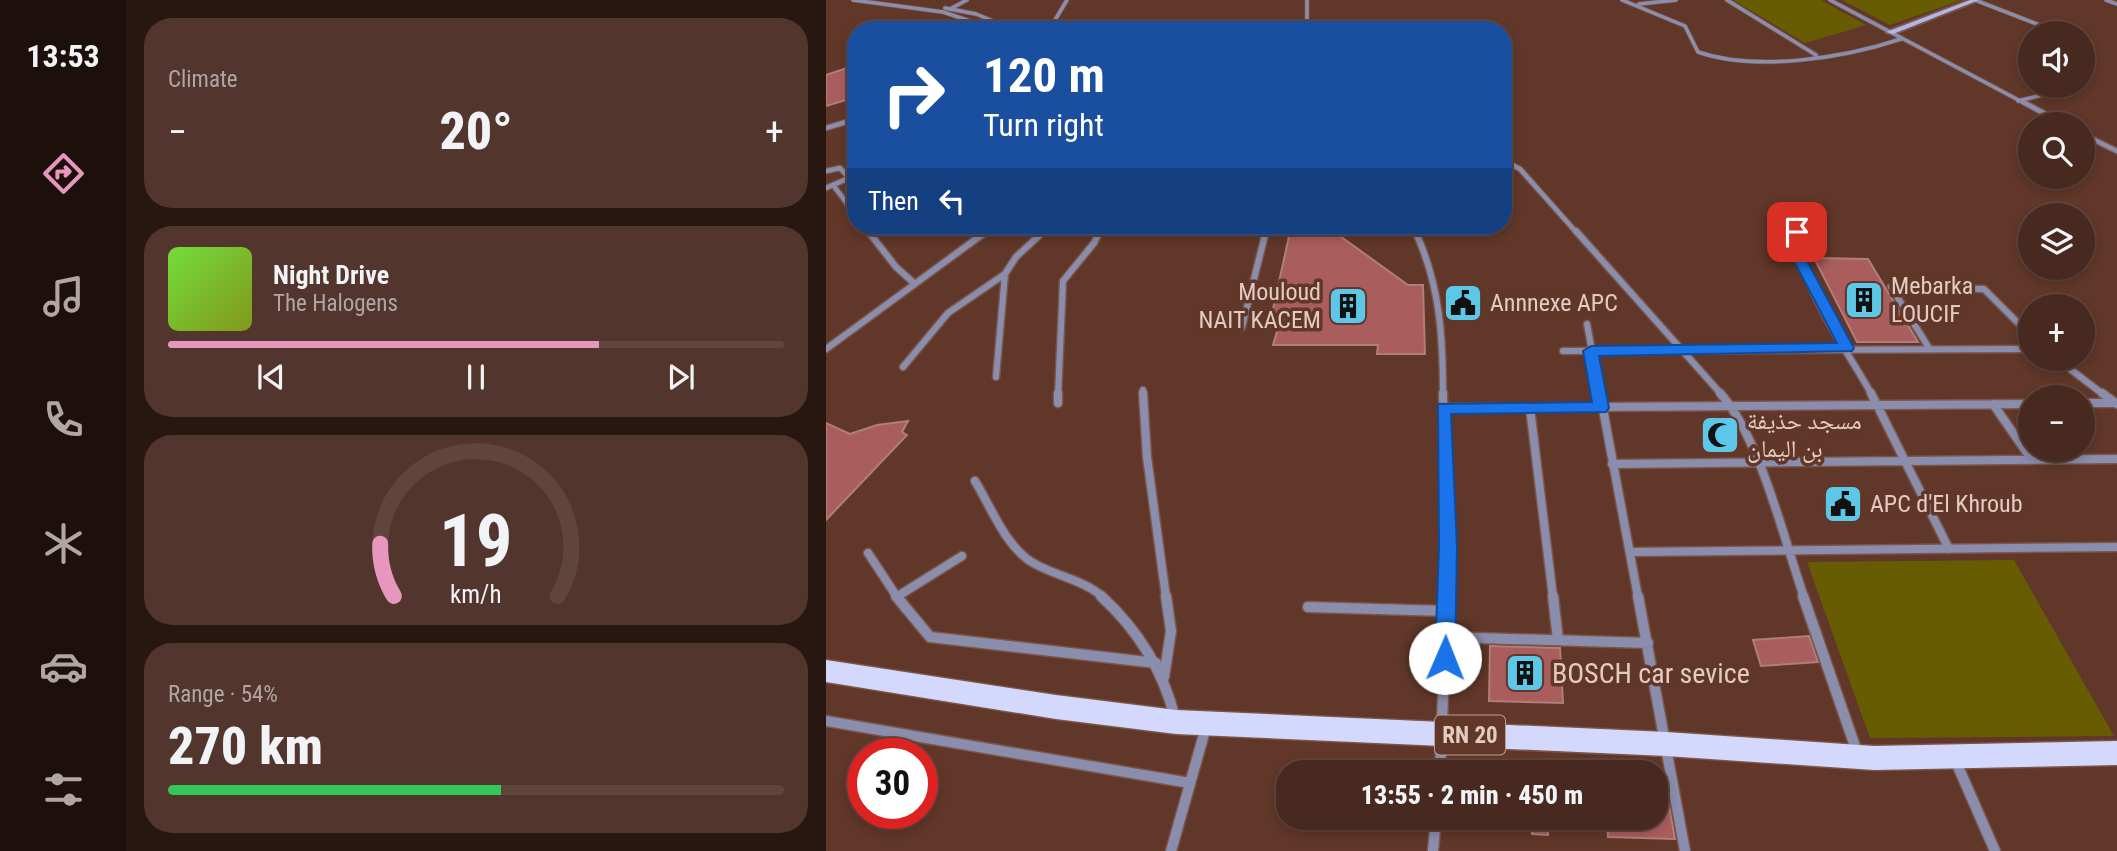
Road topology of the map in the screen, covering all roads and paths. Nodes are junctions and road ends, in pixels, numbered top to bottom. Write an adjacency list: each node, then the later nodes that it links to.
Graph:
1 (853, 0): 16 (street)
2 (885, 0): 15 (street)
3 (967, 0): 15 (street)
4 (1067, 0): 19 (street)
5 (1307, 0): 20 (street)
6 (1622, 0): 13 (street)
7 (1667, 0): 8 (street); 13 (street)
8 (1676, 0)
9 (1727, 0): 24 (street)
10 (1830, 0): 22 (street)
11 (1975, 0): 21 (street); 22 (street)
12 (2106, 0): 14 (street)
13 (1636, 2): 24 (street)
14 (2117, 4)
15 (950, 8): 16 (street); 18 (street)
16 (943, 12): 17 (street)
17 (970, 21)
18 (992, 21)
19 (1054, 21)
20 (1307, 21)
21 (2029, 21)
22 (1890, 32): 23 (street)
23 (1901, 39): 24 (street); 26 (street)
24 (1816, 56)
25 (2030, 98): 26 (street)
26 (2018, 101): 27 (street)
27 (2040, 112)
28 (847, 122): 29 (street)
29 (826, 128)
30 (2095, 140): 31 (street)
31 (2117, 151)
32 (1512, 165): 55 (street)
33 (826, 171): 34 (street)
34 (847, 176)
35 (847, 178): 36 (street)
36 (833, 186): 37 (street); 38 (street)
37 (826, 188)
38 (847, 204)
39 (1797, 232): 51 (street)
40 (871, 235): 47 (street)
41 (982, 235): 47 (street)
42 (1039, 235): 46 (street)
43 (1098, 235): 62 (street)
44 (1265, 235): 50 (street)
45 (1417, 235): 69 (street)
46 (1005, 274): 58 (street); 60 (street)
47 (915, 284): 53 (street)
48 (2018, 323): 52 (street)
49 (1587, 324): 57 (street)
50 (1242, 327)
51 (1847, 348): 52 (street); 55 (street); 67 (street)
52 (1929, 348): 54 (street)
53 (826, 349)
54 (2018, 349)
55 (1683, 350): 57 (street); 68 (street)
56 (1563, 351): 57 (street)
57 (1591, 351): 71 (street)
58 (903, 367)
59 (2073, 371): 64 (street)
60 (996, 377)
61 (1143, 390): 94 (street)
62 (1058, 403)
63 (2095, 403): 64 (street)
64 (2116, 403)
65 (1993, 404): 66 (street); 67 (street); 72 (street)
66 (2018, 404)
67 (1878, 405): 68 (street); 76 (street)
68 (1733, 407): 71 (street); 78 (street)
69 (1443, 408): 70 (street); 88 (street)
70 (1530, 408): 71 (street); 90 (street)
71 (1601, 408): 77 (street)
72 (2018, 440)
73 (2095, 459): 74 (street)
74 (2117, 459)
75 (2018, 460): 76 (street)
76 (1904, 461): 78 (street); 81 (street)
77 (1612, 464): 78 (street); 83 (street)
78 (1758, 464): 82 (street)
79 (975, 481): 92 (street)
80 (2117, 547): 81 (street)
81 (1949, 549): 82 (street)
82 (1787, 551): 83 (street); 102 (street)
83 (1631, 552): 91 (street)
84 (868, 553): 86 (street)
85 (962, 556): 86 (street)
86 (898, 596): 92 (street)
87 (1308, 607): 88 (street)
88 (1446, 611): 89 (street)
89 (1445, 637): 90 (street); 98 (street)
90 (1558, 640): 91 (street)
91 (1648, 643): 99 (street)
92 (1156, 663): 94 (street)
93 (826, 671): 96 (main road, RN 20)
94 (1164, 677): 96 (street)
95 (826, 721): 104 (street)
96 (1175, 722): 97 (main road, RN 20)
97 (1206, 724): 98 (main road, RN 20); 104 (street)
98 (1443, 733): 99 (main road, RN 20); 103 (street)
99 (1666, 744): 102 (main road, RN 20); 108 (street)
100 (2117, 753): 101 (main road, RN 20)
101 (1954, 756): 102 (main road, RN 20); 109 (street)
102 (1858, 757)
103 (1441, 760)
104 (1190, 783): 106 (street)
105 (1435, 830): 107 (street)
106 (1171, 851)
107 (1433, 851)
108 (1685, 851)
109 (1995, 851)

